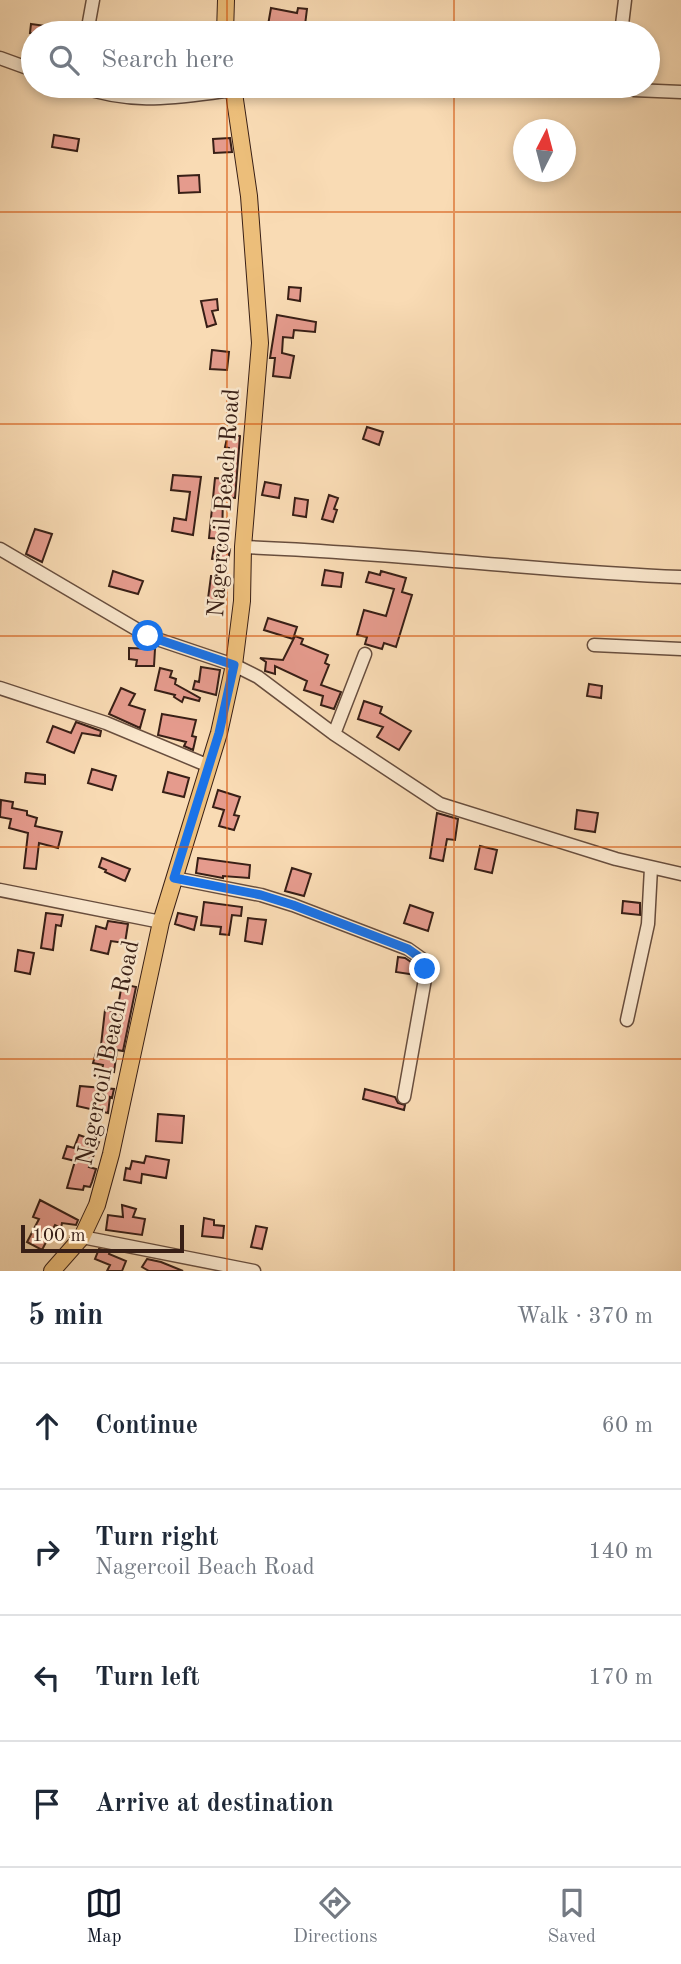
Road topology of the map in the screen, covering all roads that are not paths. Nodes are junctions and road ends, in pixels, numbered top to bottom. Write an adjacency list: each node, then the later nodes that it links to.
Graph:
1 (93, 0): 4 (street)
2 (226, 0): 5 (main road)
3 (625, 0): 6 (street)
4 (89, 21)
5 (225, 21)
6 (622, 21)
7 (0, 58): 8 (street)
8 (21, 66)
9 (660, 91): 10 (street)
10 (681, 92)
11 (125, 98): 12 (street)
12 (169, 98)
13 (235, 98): 14 (main road, Nagercoil Beach Road)
14 (243, 547): 16 (street); 20 (main road, Nagercoil Beach Road)
15 (0, 549): 20 (street)
16 (681, 577)
17 (594, 645): 18 (street)
18 (681, 649)
19 (365, 654): 22 (street)
20 (234, 665): 22 (street); 23 (main road, Nagercoil Beach Road)
21 (0, 688): 23 (street)
22 (334, 734): 24 (street)
23 (209, 766): 26 (main road, Nagercoil Beach Road)
24 (651, 868): 25 (street); 29 (street)
25 (681, 874)
26 (174, 878): 28 (main road, Nagercoil Beach Road); 30 (street)
27 (0, 890): 28 (street)
28 (161, 922): 31 (main road, Nagercoil Beach Road)
29 (627, 1020)
30 (404, 1097)
31 (82, 1237): 32 (main road, Nagercoil Beach Road); 33 (street)
32 (52, 1271)
33 (254, 1271)

